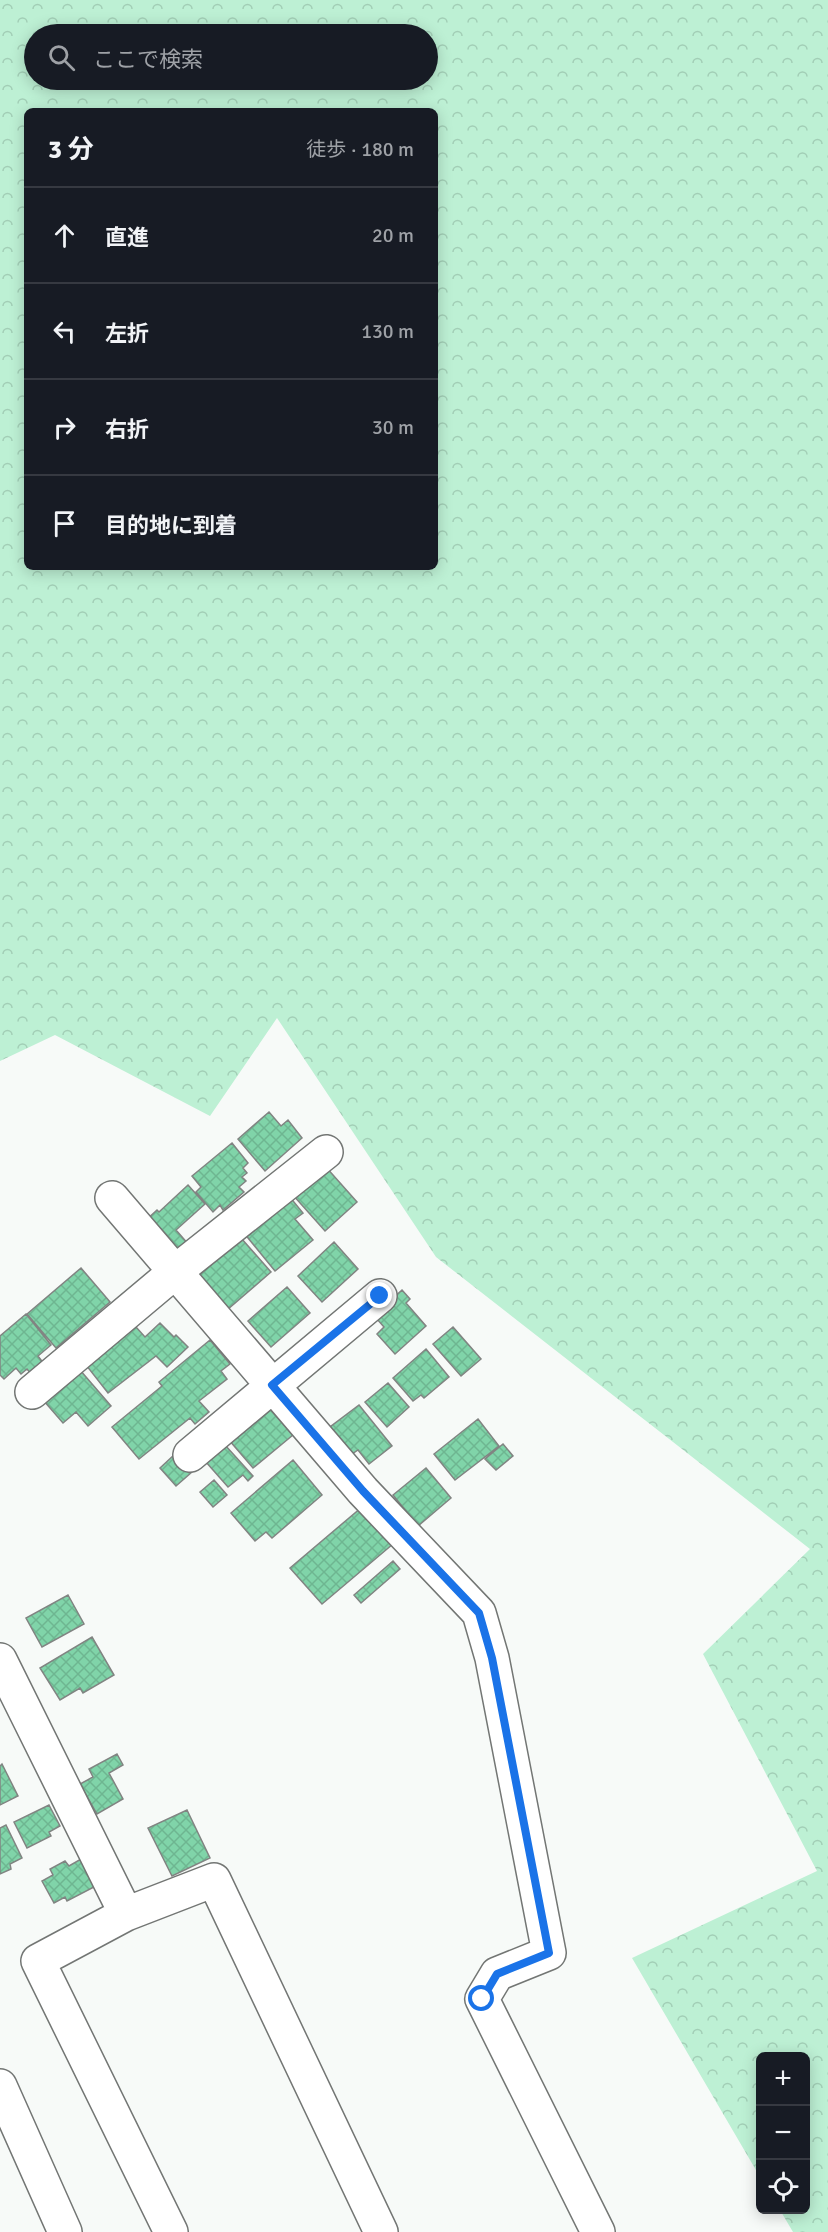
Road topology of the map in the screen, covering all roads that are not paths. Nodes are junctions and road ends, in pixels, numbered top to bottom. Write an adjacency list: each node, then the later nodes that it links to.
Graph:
1 (326, 1152): 3 (street)
2 (112, 1198): 3 (street)
3 (176, 1271): 5 (street); 6 (street)
4 (380, 1296): 5 (street)
5 (272, 1385): 7 (street); 14 (street)
6 (32, 1392)
7 (190, 1455)
8 (0, 1660): 9 (street)
9 (126, 1914): 12 (street); 13 (street)
10 (0, 2086): 11 (street)
11 (65, 2232)
12 (171, 2232)
13 (381, 2232)
14 (598, 2232)

